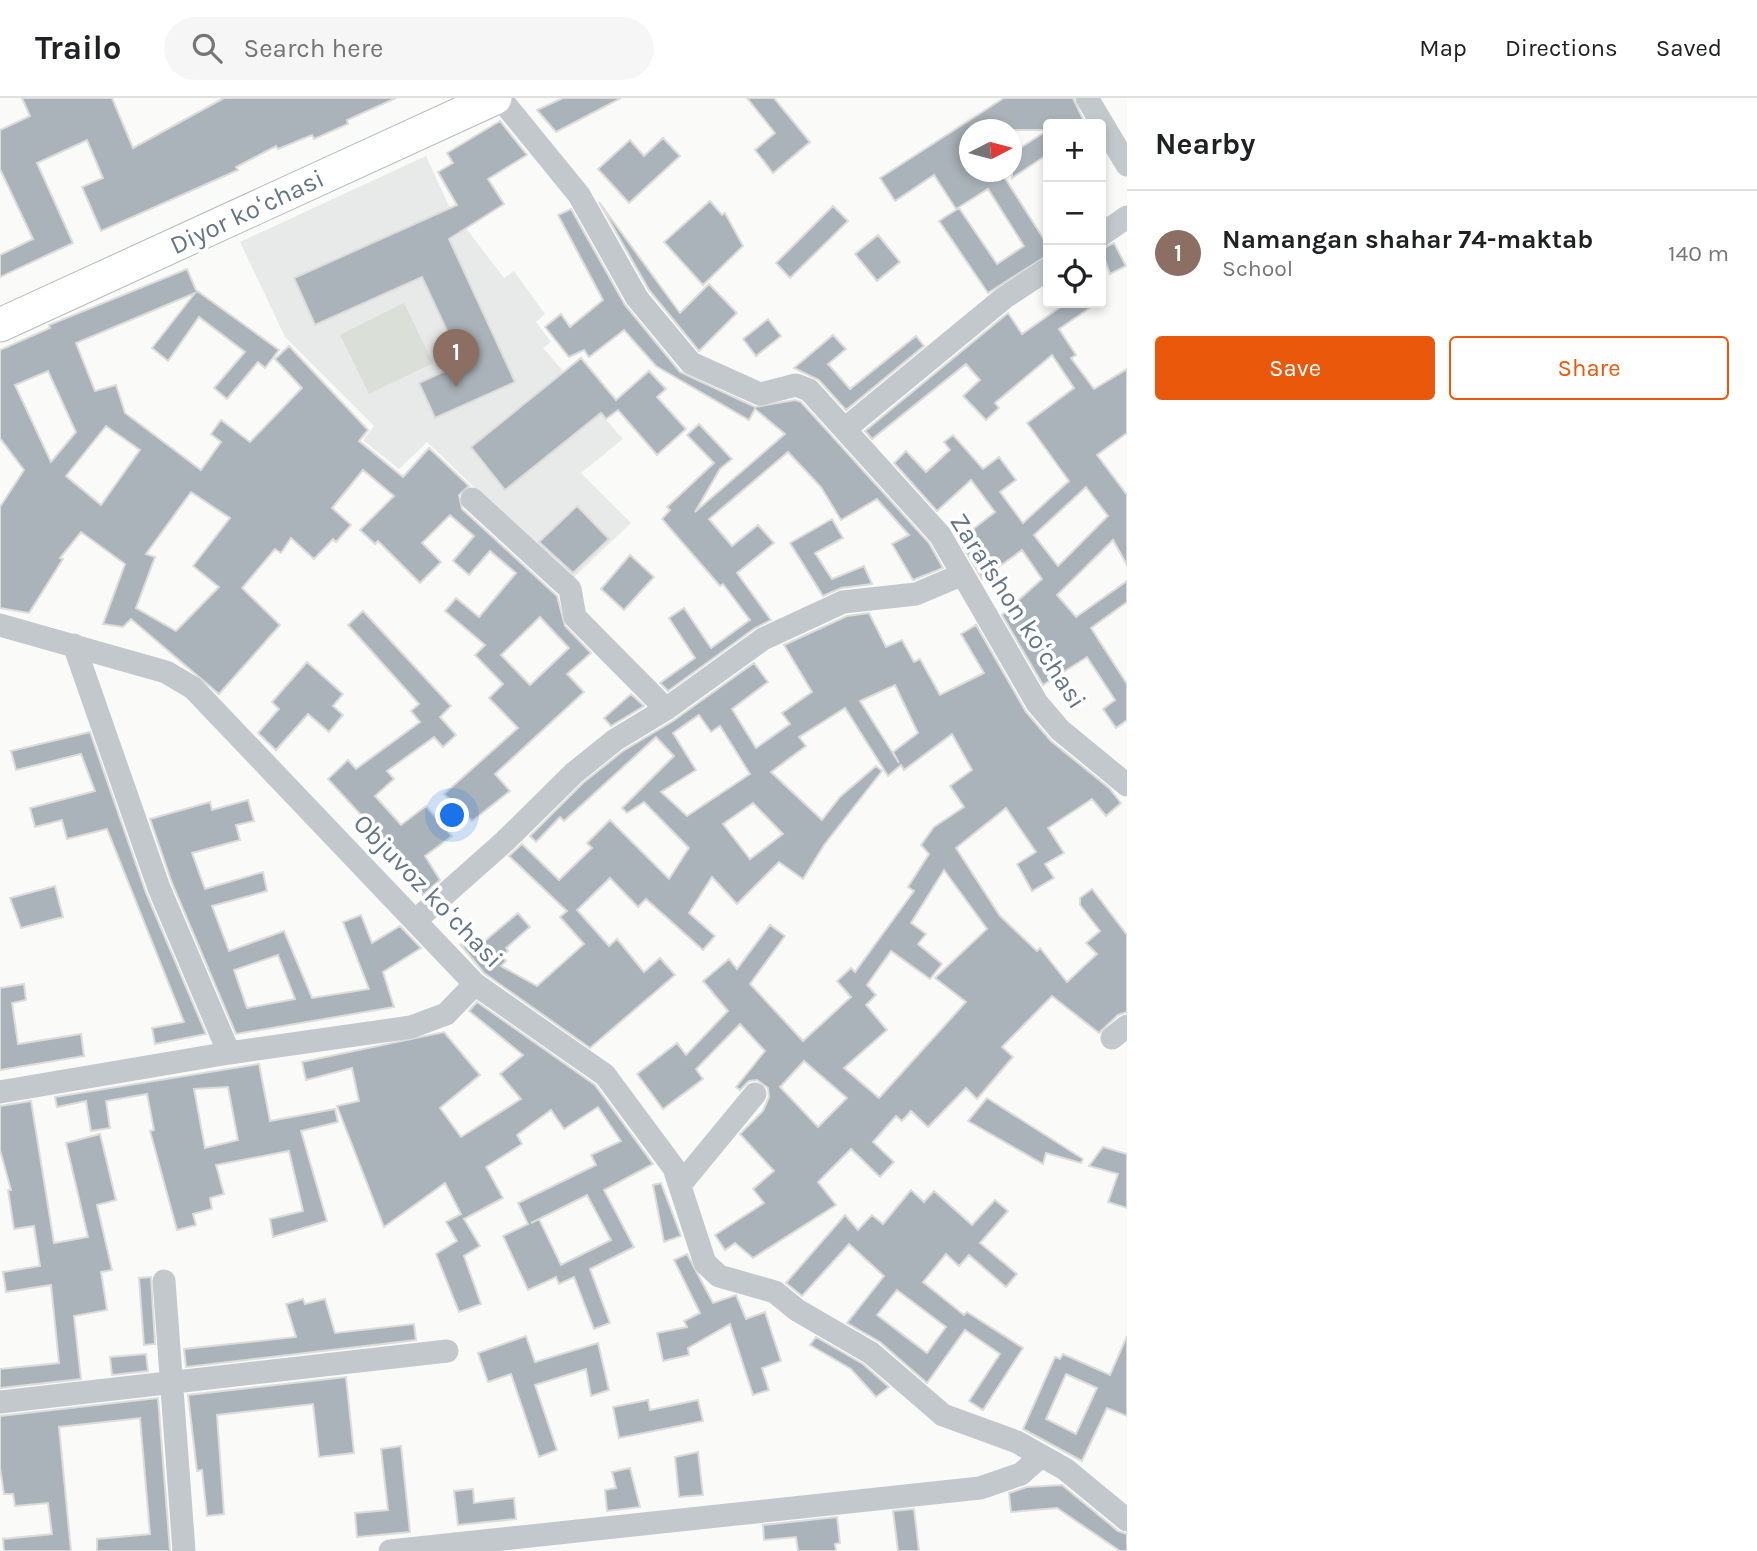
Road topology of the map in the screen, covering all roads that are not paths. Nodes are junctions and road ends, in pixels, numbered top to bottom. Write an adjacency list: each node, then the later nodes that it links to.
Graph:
1 (495, 98): 8 (main road, Diyor koʻchasi)
2 (500, 98): 9 (street, Zarafshon koʻchasi)
3 (1087, 98): 4 (street)
4 (1127, 165)
5 (1127, 217): 6 (street)
6 (1106, 231)
7 (1043, 272): 9 (street)
8 (0, 326)
9 (846, 428): 11 (street, Zarafshon koʻchasi)
10 (472, 499): 14 (street)
11 (961, 575): 14 (street); 15 (street, Zarafshon koʻchasi)
12 (0, 625): 13 (street, Objuvoz koʻchasi)
13 (74, 645): 16 (street, Objuvoz koʻchasi); 18 (street)
14 (666, 709): 16 (street)
15 (1127, 785)
16 (416, 920): 17 (street, Objuvoz koʻchasi)
17 (475, 984): 18 (street); 21 (street, Objuvoz koʻchasi)
18 (229, 1054): 19 (street)
19 (0, 1092)
20 (755, 1094): 21 (street)
21 (680, 1185): 26 (street, Objuvoz koʻchasi)
22 (164, 1281): 24 (street)
23 (447, 1351): 24 (street)
24 (172, 1382): 25 (street); 28 (street)
25 (0, 1402)
26 (1041, 1456): 27 (street, Objuvoz koʻchasi); 29 (street)
27 (1127, 1520)
28 (184, 1551)
29 (390, 1551)

